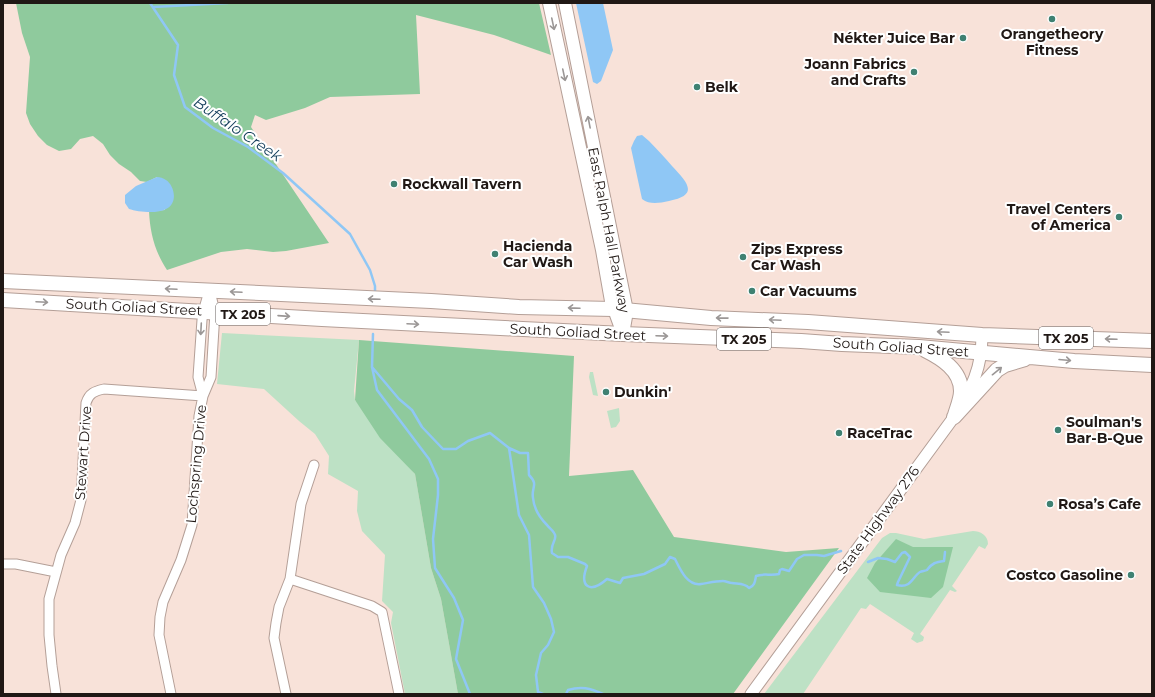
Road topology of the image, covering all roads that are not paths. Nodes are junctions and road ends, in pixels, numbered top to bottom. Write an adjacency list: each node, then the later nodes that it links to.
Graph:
1 (549, 3): 4 (main road, East Ralph Hall Parkway, one-way to 4)
2 (565, 3): 3 (main road, East Ralph Hall Parkway)
3 (584, 102): 4 (main road); 5 (main road, East Ralph Hall Parkway, one-way to 3)
4 (570, 105): 6 (main road, East Ralph Hall Parkway)
5 (596, 160): 6 (main road); 11 (main road, East Ralph Hall Parkway)
6 (583, 163): 10 (main road, East Ralph Hall Parkway)
7 (3, 281): 8 (main road, South Goliad Street / TX 205, one-way to 7)
8 (210, 291): 10 (main road, South Goliad Street / TX 205, one-way to 8); 12 (street, Lochspring Drive)
9 (3, 300): 12 (main road, South Goliad Street / TX 205, one-way to 12)
10 (613, 310): 11 (main road, South Goliad Street / TX 205); 14 (main road, East Ralph Hall Parkway)
11 (627, 311): 13 (main road, South Goliad Street / TX 205, one-way to 11); 14 (main road, East Ralph Hall Parkway)
12 (209, 312): 14 (main road, South Goliad Street / TX 205, one-way to 14); 22 (street, Lochspring Drive)
13 (808, 322): 15 (main road, South Goliad Street / TX 205, one-way to 13); 16 (main road)
14 (623, 334): 16 (main road, South Goliad Street / TX 205, one-way to 16)
15 (982, 335): 17 (main road, South Goliad Street / TX 205, one-way to 15); 19 (street, State Highway 276)
16 (717, 338): 18 (main road, South Goliad Street / TX 205)
17 (1152, 341)
18 (919, 347): 19 (main road, South Goliad Street / TX 205); 23 (main road)
19 (982, 352): 20 (main road, South Goliad Street / TX 205); 23 (street, State Highway 276)
20 (1032, 357): 21 (main road, South Goliad Street / TX 205, one-way to 21); 23 (main road, one-way to 20)
21 (1152, 365)
22 (203, 396): 26 (street, Stewart Drive); 29 (street, Lochspring Drive)
23 (954, 417): 32 (street, State Highway 276)
24 (314, 466): 27 (street)
25 (3, 564): 26 (street)
26 (56, 572): 28 (street, Stewart Drive)
27 (290, 579): 30 (street); 31 (street)
28 (56, 694)
29 (171, 694)
30 (286, 694)
31 (399, 694)
32 (751, 694)

